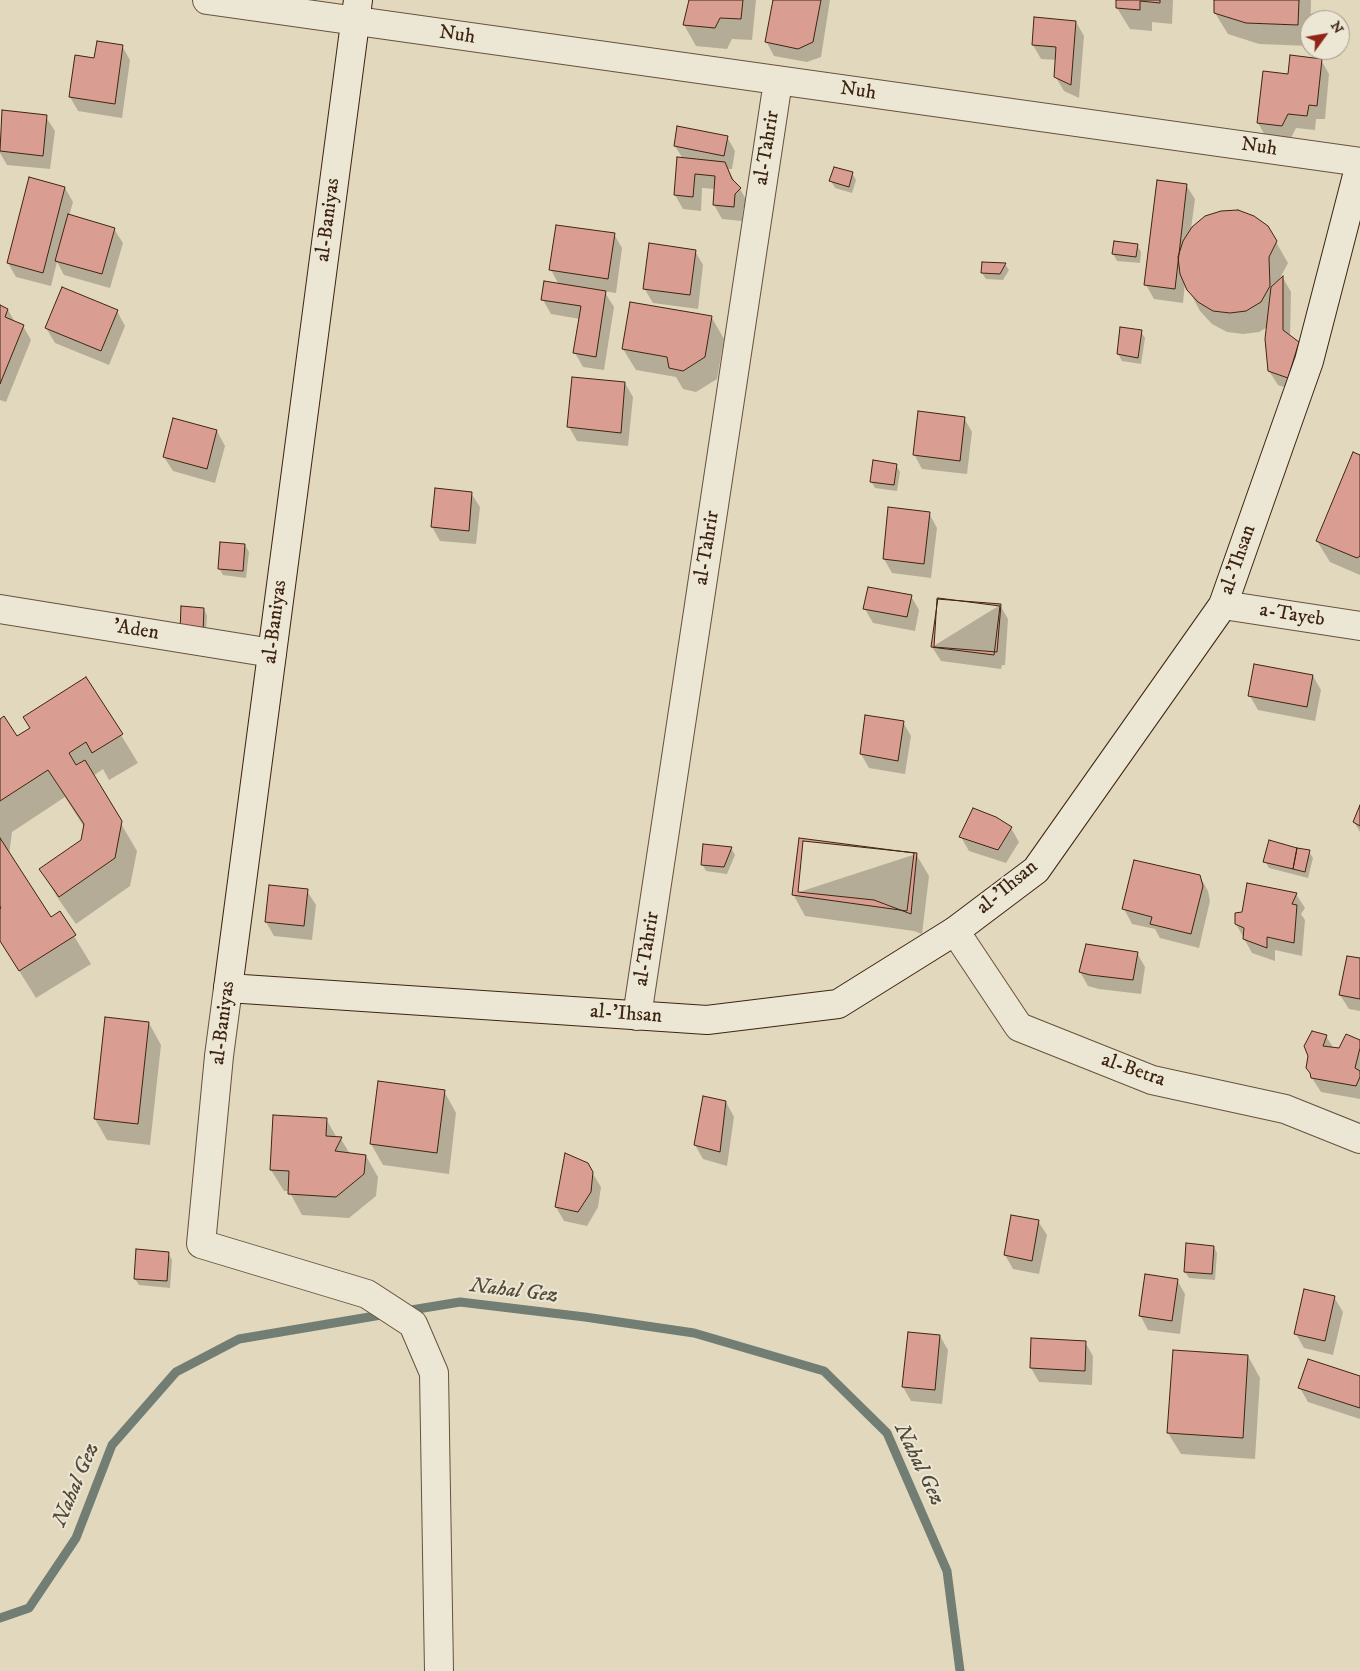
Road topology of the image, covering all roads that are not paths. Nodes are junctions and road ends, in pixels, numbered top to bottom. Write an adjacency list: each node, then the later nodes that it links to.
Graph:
1 (207, 0): 2 (street, Nuh)
2 (357, 11): 3 (street, Nuh); 8 (street, al-Baniyas)
3 (778, 81): 4 (street, Nuh); 11 (street, al-Tahrir)
4 (1360, 163): 5 (street, al-'Ihsan)
5 (1223, 605): 7 (street, a-Tayeb); 9 (street, al-'Ihsan)
6 (0, 609): 8 (street, 'Aden)
7 (1360, 626)
8 (272, 653): 10 (street, al-Baniyas)
9 (955, 931): 11 (street, al-'Ihsan); 12 (street, al-Betra)
10 (228, 988): 11 (street, al-'Ihsan); 13 (street, al-Baniyas)
11 (638, 1016)
12 (1360, 1140)
13 (439, 1671)

